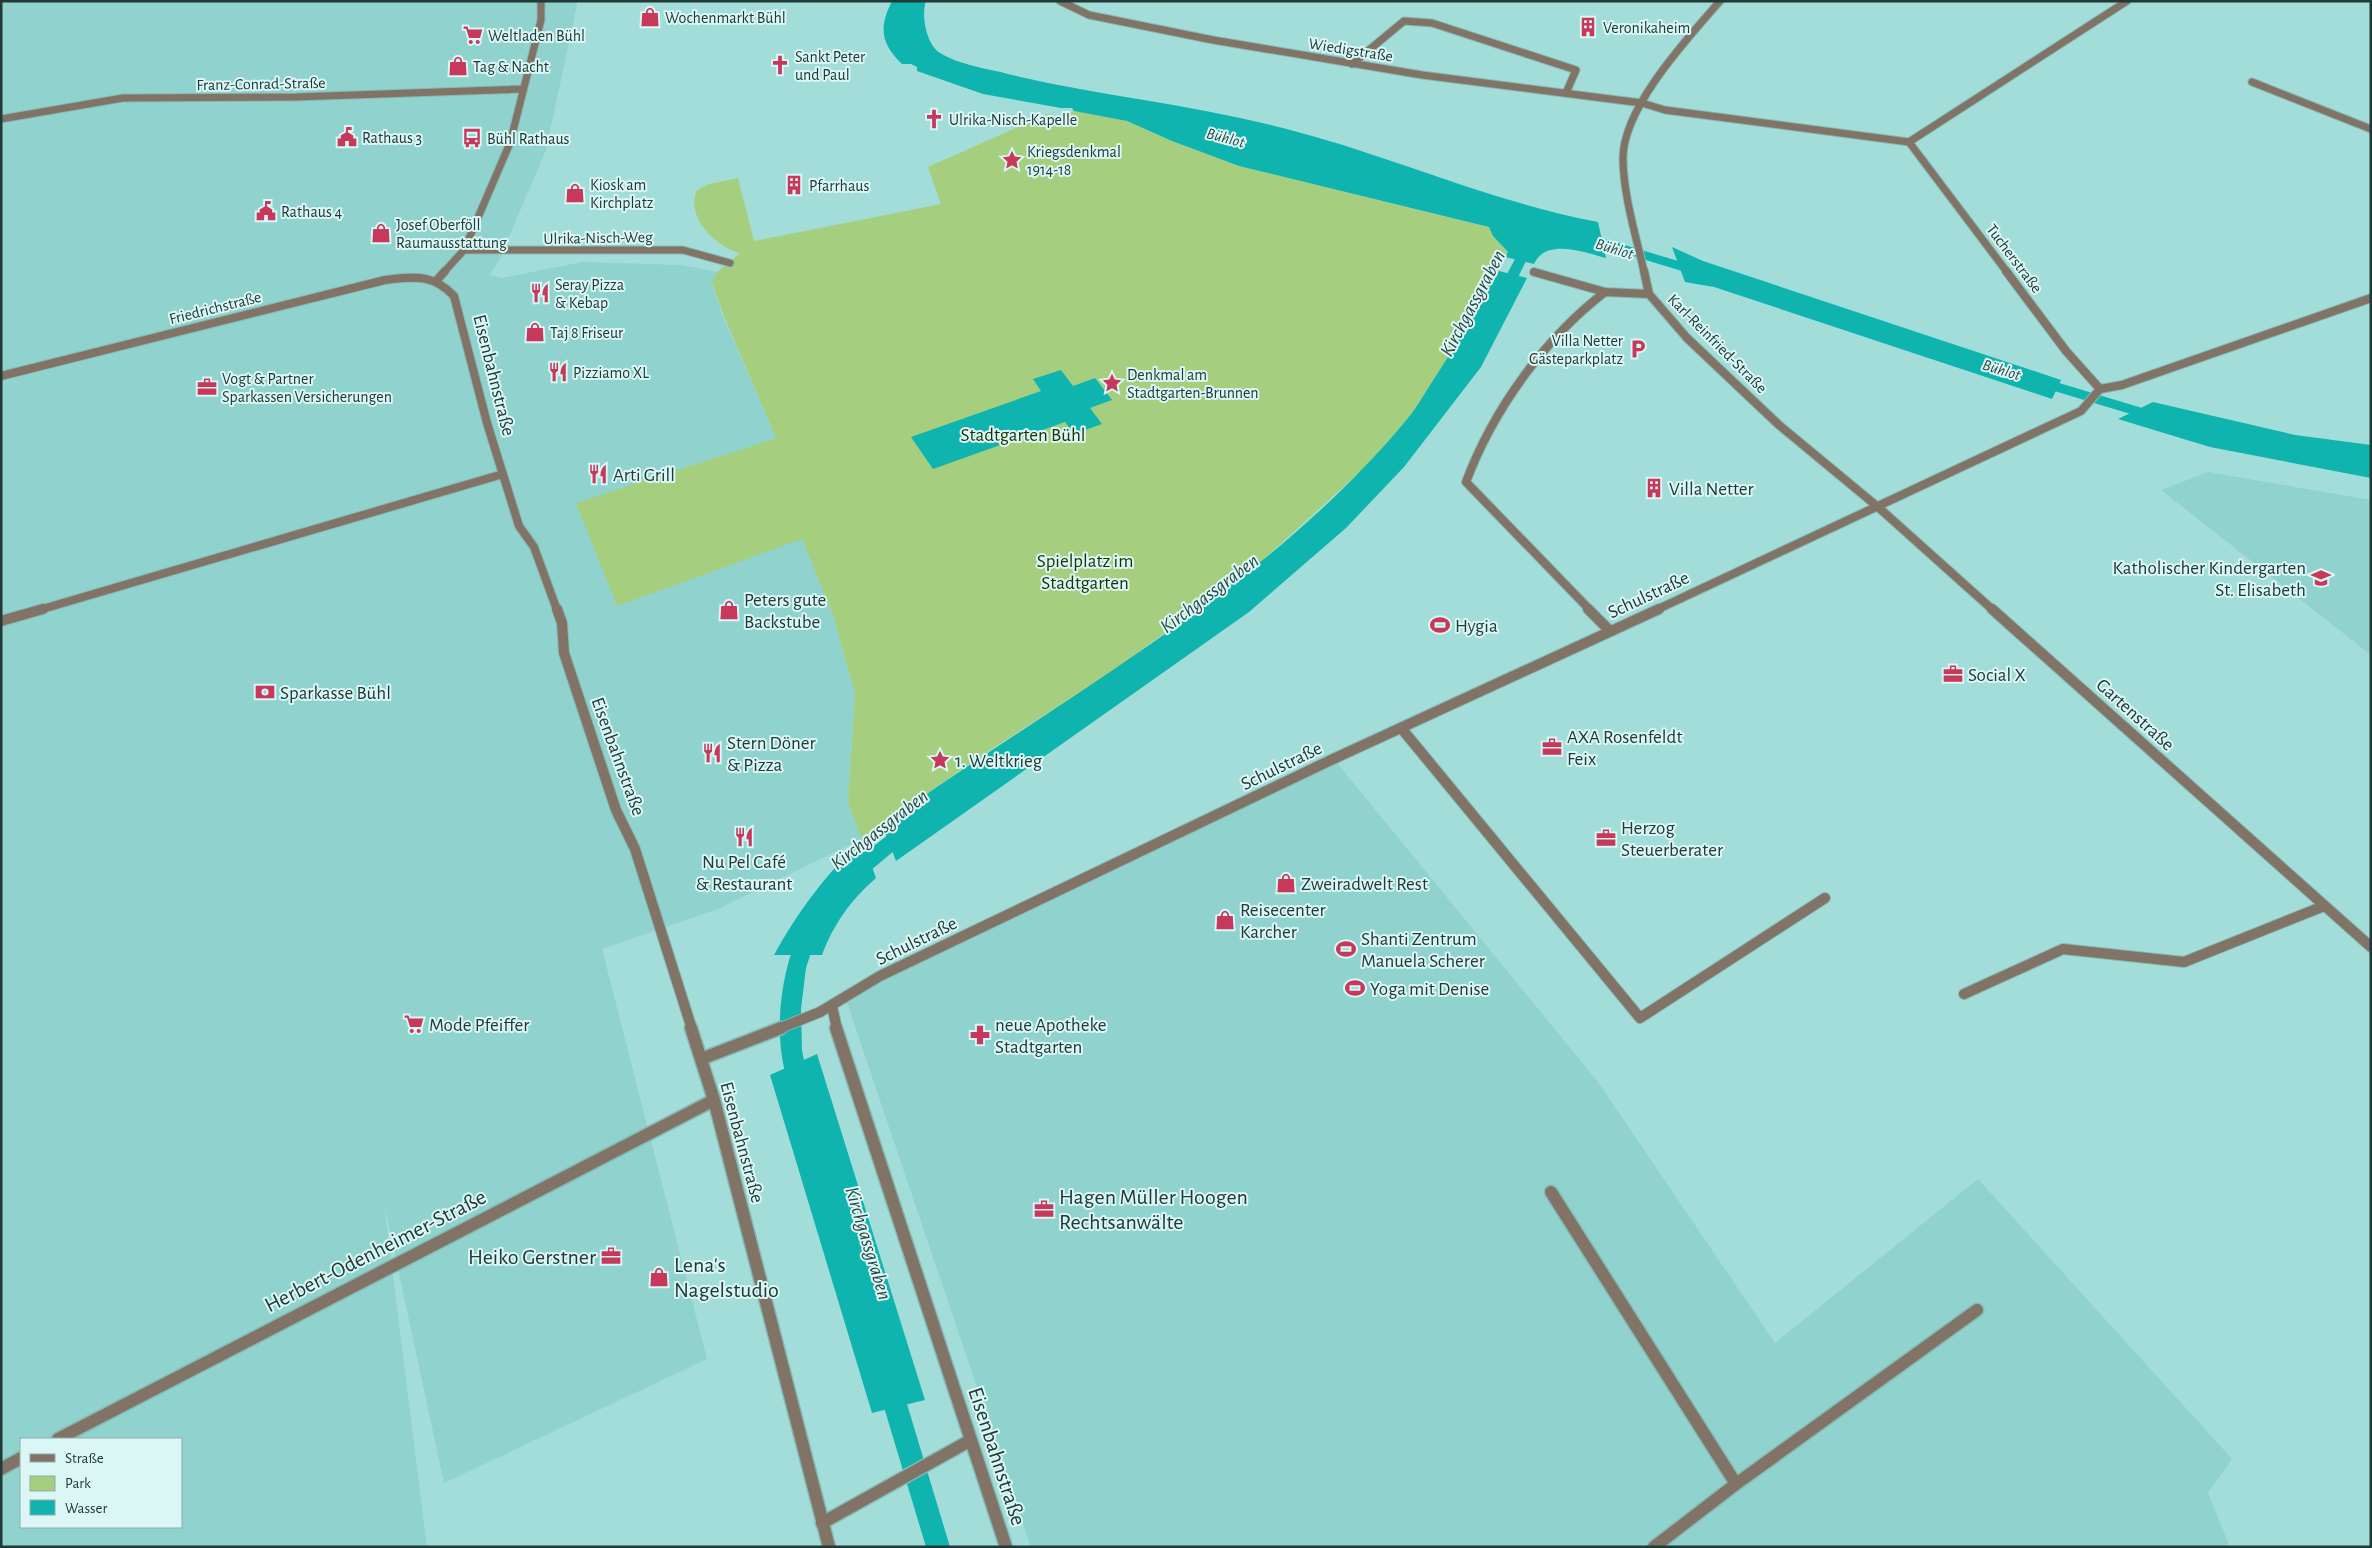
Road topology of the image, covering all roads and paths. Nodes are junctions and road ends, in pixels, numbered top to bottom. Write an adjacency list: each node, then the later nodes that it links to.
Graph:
1 (541, 1): 7 (street)
2 (1060, 1): 5 (street, Wiedigstraße)
3 (1720, 1): 9 (street, Karl-Reinfried-Straße)
4 (2127, 1): 12 (street)
5 (1352, 64): 8 (street, Wiedigstraße); 8 (street)
6 (2252, 82): 11 (street)
7 (523, 89): 10 (street, Franz-Conrad-Straße); 13 (street)
8 (1566, 93): 9 (street, Wiedigstraße)
9 (1642, 103): 12 (street); 18 (street, Karl-Reinfried-Straße)
10 (1, 119)
11 (2371, 129)
12 (1908, 142): 21 (street, Tucherstraße)
13 (464, 250): 14 (street, Ulrika-Nisch-Weg); 16 (street)
14 (730, 264)
15 (1534, 272): 17 (street)
16 (437, 280): 20 (street, Friedrichstraße); 22 (street, Eisenbahnstraße)
17 (1605, 292): 18 (street); 25 (street)
18 (1648, 294): 23 (street, Karl-Reinfried-Straße)
19 (2371, 298): 21 (street)
20 (1, 376)
21 (2100, 389): 23 (street)
22 (503, 474): 24 (street); 32 (street, Eisenbahnstraße)
23 (1878, 507): 25 (street, Schulstraße); 28 (street, Gartenstraße)
24 (1, 621)
25 (1610, 631): 26 (street, Schulstraße)
26 (1402, 729): 27 (street); 31 (street, Schulstraße)
27 (1825, 898)
28 (2324, 906): 29 (street, Gartenstraße); 30 (street)
29 (2371, 947)
30 (1964, 994)
31 (832, 1006): 32 (street, Schulstraße); 37 (street, Eisenbahnstraße)
32 (701, 1059): 33 (street, Eisenbahnstraße)
33 (714, 1100): 36 (street, Herbert-Odenheimer-Straße); 41 (street, Eisenbahnstraße)
34 (1551, 1192): 40 (street)
35 (1977, 1310): 40 (street)
36 (60, 1438)
37 (971, 1440): 41 (street); 43 (street, Eisenbahnstraße)
38 (20, 1458): 39 (street)
39 (1, 1468)
40 (1736, 1484): 44 (street)
41 (822, 1523): 42 (street, Eisenbahnstraße)
42 (829, 1547)
43 (1006, 1547)
44 (1654, 1547)

